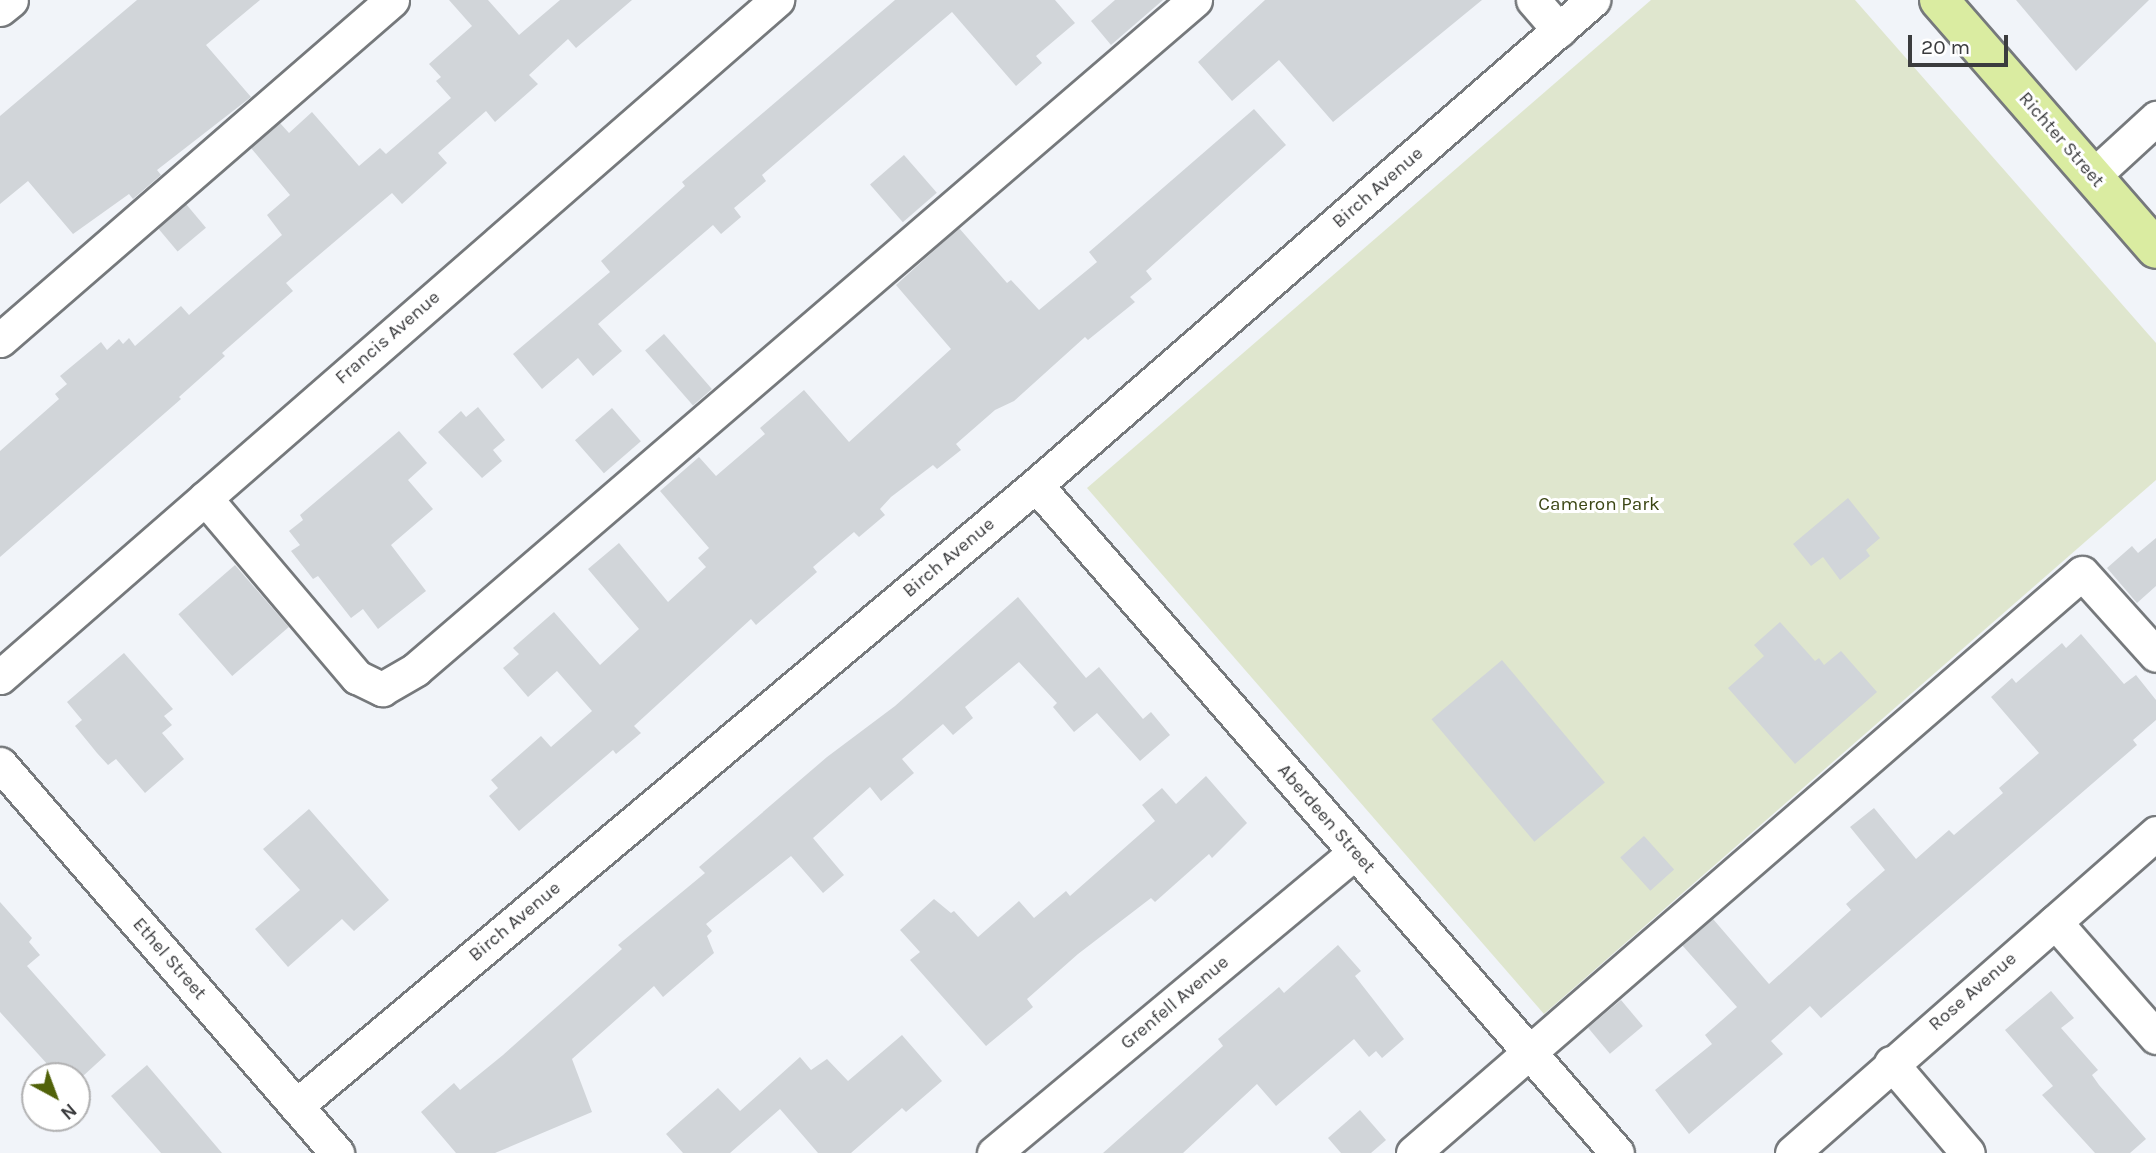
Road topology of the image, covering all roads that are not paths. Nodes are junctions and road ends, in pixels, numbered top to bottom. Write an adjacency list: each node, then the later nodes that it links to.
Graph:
1 (11, 0): 8 (street)
2 (392, 0): 13 (street)
3 (777, 0): 15 (street, Francis Avenue)
4 (1195, 0): 15 (street)
5 (1533, 0): 9 (street)
6 (1593, 0): 9 (street, Birch Avenue)
7 (1939, 0): 11 (main road, Richter Street)
8 (0, 9)
9 (1559, 30): 14 (street, Birch Avenue)
10 (2156, 118): 11 (street)
11 (2093, 176): 12 (main road, Richter Street)
12 (2156, 249)
13 (0, 340)
14 (1036, 485): 20 (street, Aberdeen Street); 25 (street, Birch Avenue)
15 (205, 498): 17 (street, Francis Avenue)
16 (2156, 654): 23 (street)
17 (0, 677)
18 (0, 764): 25 (street, Ethel Street)
19 (2156, 833): 21 (street, Rose Avenue)
20 (1355, 852): 23 (street, Aberdeen Street); 27 (street, Grenfell Avenue)
21 (2055, 922): 22 (street); 24 (street, Rose Avenue)
22 (2156, 1037)
23 (1529, 1053): 28 (street); 29 (street, Aberdeen Street)
24 (1891, 1063): 30 (street, Rose Avenue); 31 (street)
25 (296, 1106): 26 (street, Ethel Street)
26 (337, 1153)
27 (994, 1153)
28 (1413, 1153)
29 (1617, 1153)
30 (1792, 1153)
31 (1968, 1153)

